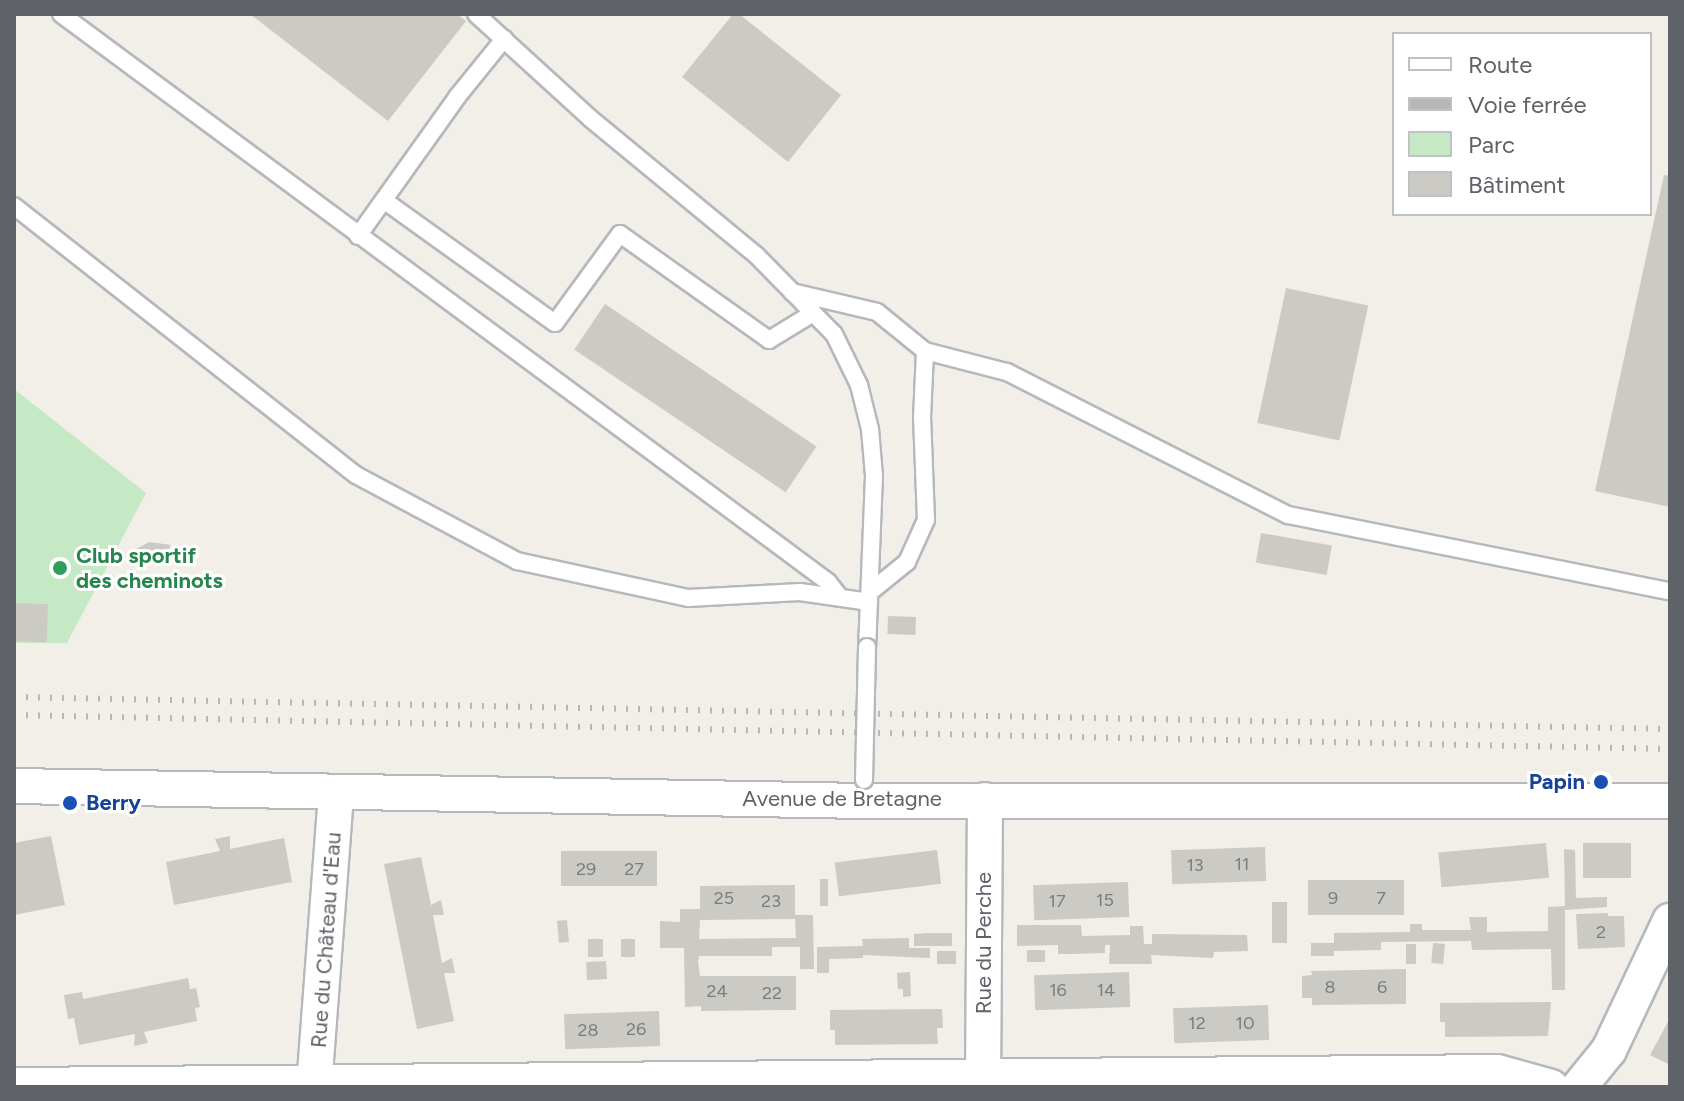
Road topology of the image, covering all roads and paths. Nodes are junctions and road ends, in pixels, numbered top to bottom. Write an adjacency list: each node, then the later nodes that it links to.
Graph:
1 (61, 14): 6 (lane)
2 (476, 14): 3 (lane)
3 (504, 39): 4 (lane); 7 (lane)
4 (385, 201): 6 (lane); 8 (lane)
5 (14, 206): 11 (lane)
6 (358, 236): 11 (lane)
7 (792, 292): 8 (lane); 9 (lane)
8 (813, 313): 12 (lane)
9 (925, 351): 10 (lane); 12 (lane)
10 (1670, 591)
11 (839, 596): 12 (lane)
12 (870, 597): 14 (lane, bridge)
13 (14, 786): 15 (street, Avenue de Bretagne)
14 (863, 790): 15 (street, Avenue de Bretagne); 16 (street, Avenue de Bretagne)
15 (336, 793): 21 (street, Rue du Château d'Eau)
16 (985, 800): 17 (street, Avenue de Bretagne); 19 (street, Rue du Perche)
17 (1670, 801)
18 (1670, 921): 23 (street)
19 (983, 1083): 21 (street); 22 (street)
20 (14, 1085): 21 (street)
21 (315, 1085)
22 (1551, 1087)
23 (1579, 1087)

